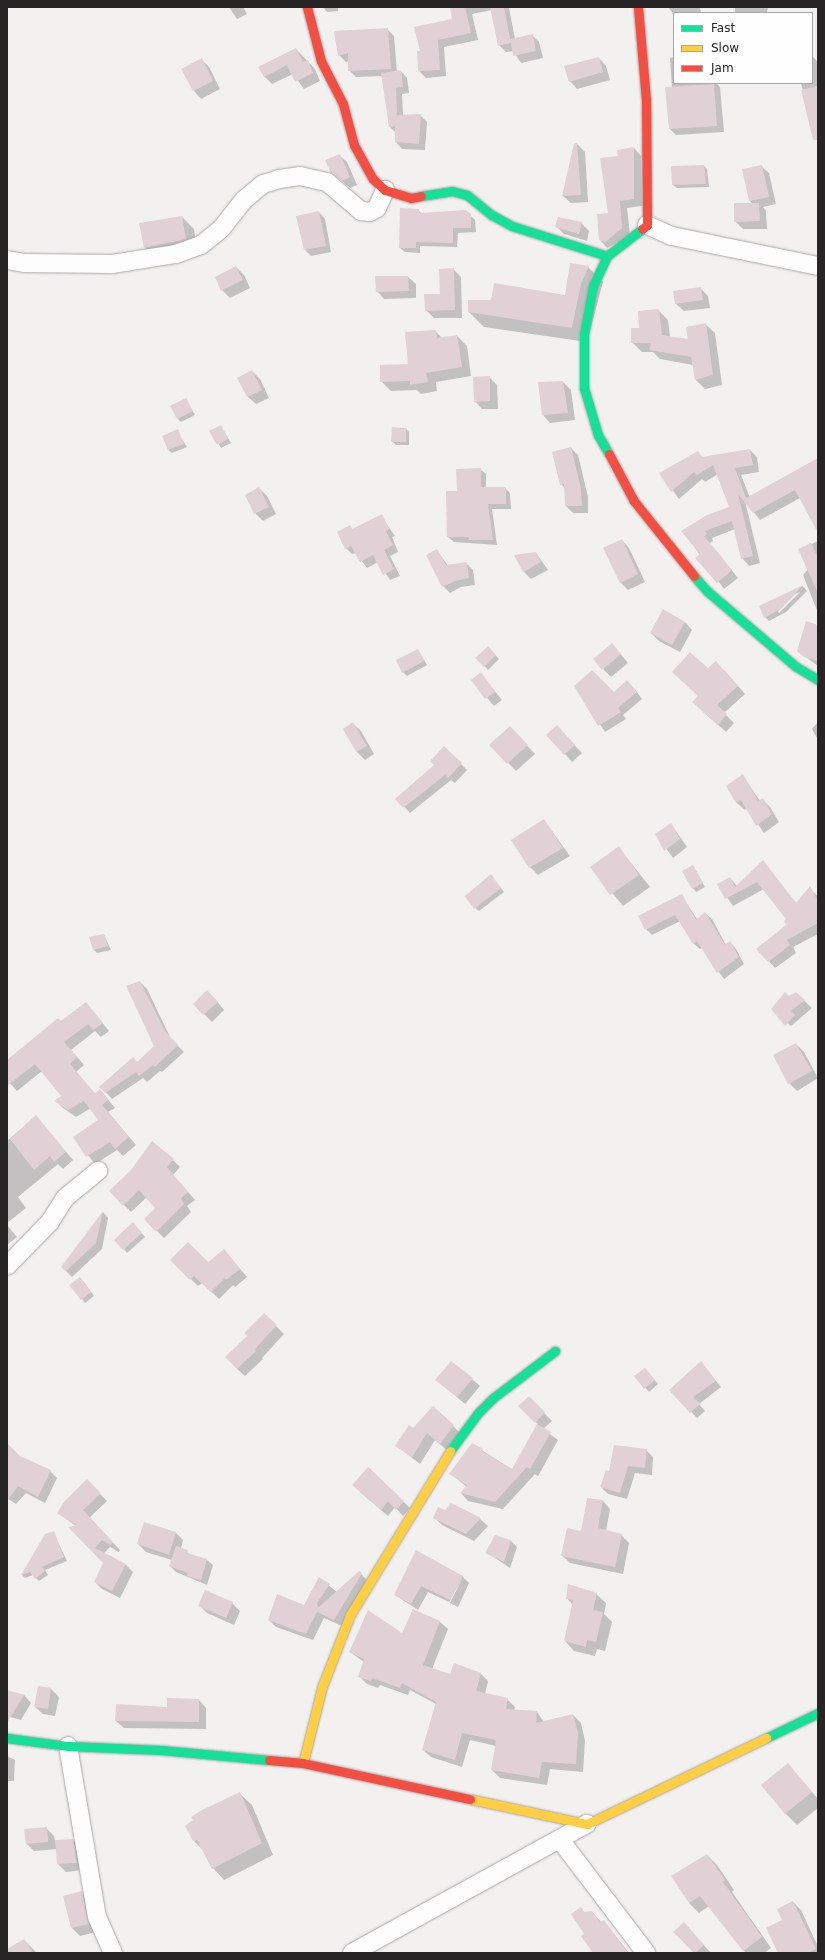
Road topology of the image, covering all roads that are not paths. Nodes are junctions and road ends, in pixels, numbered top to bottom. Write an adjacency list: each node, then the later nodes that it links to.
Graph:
1 (307, 7): 3 (street)
2 (638, 7): 4 (street)
3 (385, 190): 5 (street); 6 (street)
4 (647, 225): 5 (street); 7 (street)
5 (607, 256): 8 (street)
6 (7, 260)
7 (818, 266)
8 (818, 680)
9 (98, 1171): 10 (street)
10 (7, 1266)
11 (555, 1351): 15 (street)
12 (818, 1713): 16 (street)
13 (7, 1738): 14 (street)
14 (68, 1746): 15 (street); 19 (street)
15 (303, 1763): 16 (street)
16 (588, 1824): 17 (street)
17 (561, 1840): 18 (street); 20 (street)
18 (360, 1951)
19 (113, 1953)
20 (646, 1953)

